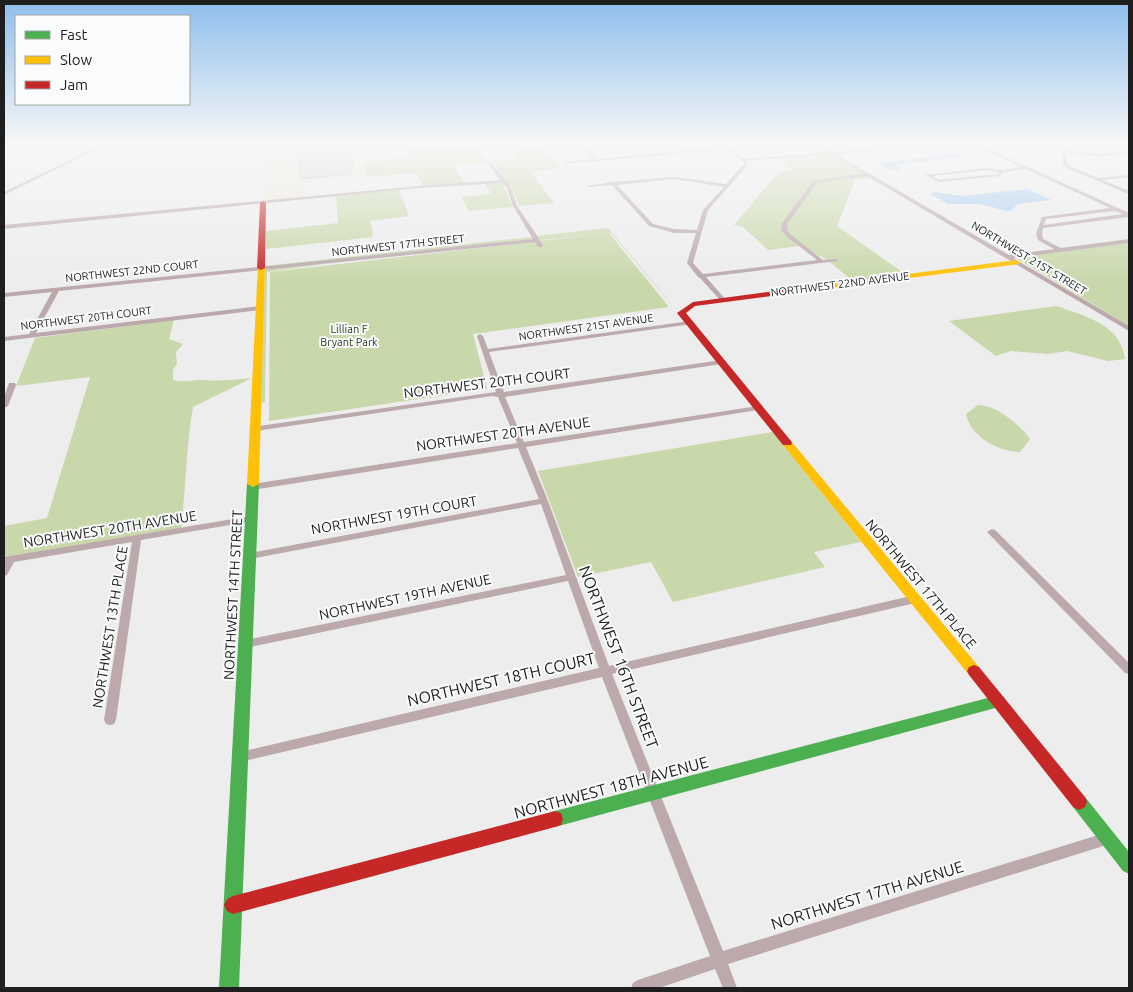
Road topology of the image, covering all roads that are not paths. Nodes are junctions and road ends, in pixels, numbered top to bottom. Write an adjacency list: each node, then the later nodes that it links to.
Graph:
1 (397, 189): 8 (street)
2 (508, 189): 15 (street, NORTHWEST 17TH STREET)
3 (619, 189): 12 (street)
4 (724, 189): 13 (street)
5 (809, 189): 19 (street)
6 (894, 189): 17 (street, NORTHWEST 21ST STREET)
7 (1074, 189): 9 (street)
8 (263, 203): 11 (street); 20 (street, NORTHWEST 14TH STREET)
9 (1117, 209): 10 (street); 10 (street)
10 (1042, 226): 16 (street)
11 (4, 227)
12 (656, 228): 13 (street)
13 (700, 232): 21 (street)
14 (1129, 241): 16 (street)
15 (539, 243): 20 (street, NORTHWEST 17TH STREET)
16 (1060, 250): 17 (street)
17 (1012, 259): 24 (street, NORTHWEST 22ND AVENUE); 27 (street, NORTHWEST 21ST STREET)
18 (835, 260): 19 (street)
19 (821, 261): 21 (street)
20 (262, 268): 22 (street, NORTHWEST 22ND COURT); 25 (street, NORTHWEST 14TH STREET)
21 (700, 276): 24 (street)
22 (57, 290): 23 (street, NORTHWEST 22ND COURT); 28 (street)
23 (4, 295)
24 (723, 300): 26 (street, NORTHWEST 22ND AVENUE)
25 (260, 308): 28 (street, NORTHWEST 20TH COURT); 37 (street, NORTHWEST 14TH STREET)
26 (690, 323): 31 (street, NORTHWEST 21ST AVENUE); 32 (street, NORTHWEST 17TH PLACE)
27 (1129, 329)
28 (31, 336): 30 (street, NORTHWEST 20TH COURT)
29 (480, 336): 31 (street, NORTHWEST 16TH STREET)
30 (4, 339)
31 (485, 351): 34 (street, NORTHWEST 16TH STREET)
32 (721, 362): 34 (street, NORTHWEST 20TH COURT); 36 (street, NORTHWEST 17TH PLACE)
33 (12, 386): 35 (street)
34 (500, 395): 37 (street, NORTHWEST 20TH COURT); 38 (street, NORTHWEST 16TH STREET)
35 (4, 406)
36 (758, 408): 38 (street, NORTHWEST 20TH AVENUE); 48 (street, NORTHWEST 17TH PLACE)
37 (256, 429): 39 (street, NORTHWEST 14TH STREET)
38 (522, 444): 39 (street, NORTHWEST 20TH AVENUE); 40 (street, NORTHWEST 16TH STREET)
39 (253, 487): 41 (street, NORTHWEST 14TH STREET)
40 (544, 501): 44 (street, NORTHWEST 19TH COURT); 47 (street, NORTHWEST 16TH STREET)
41 (251, 519): 43 (street, NORTHWEST 20TH AVENUE); 44 (street, NORTHWEST 14TH STREET)
42 (992, 532): 50 (street)
43 (137, 538): 45 (street, NORTHWEST 20TH AVENUE); 53 (street, NORTHWEST 13TH PLACE)
44 (250, 556): 49 (street, NORTHWEST 14TH STREET)
45 (7, 560): 46 (street)
46 (4, 573)
47 (571, 576): 49 (street, NORTHWEST 19TH AVENUE); 51 (street, NORTHWEST 16TH STREET)
48 (915, 599): 51 (street, NORTHWEST 18TH COURT); 52 (street, NORTHWEST 17TH PLACE)
49 (245, 644): 54 (street, NORTHWEST 14TH STREET)
50 (1129, 670)
51 (606, 672): 54 (street, NORTHWEST 18TH COURT); 55 (street, NORTHWEST 16TH STREET)
52 (999, 701): 55 (street, NORTHWEST 18TH AVENUE); 56 (street, NORTHWEST 17TH PLACE)
53 (110, 720)
54 (240, 757): 58 (street, NORTHWEST 14TH STREET)
55 (654, 792): 58 (street, NORTHWEST 18TH AVENUE); 59 (street, NORTHWEST 16TH STREET)
56 (1108, 838): 57 (street, NORTHWEST 17TH PLACE); 59 (street, NORTHWEST 17TH AVENUE)
57 (1129, 865)
58 (232, 906): 60 (street, NORTHWEST 14TH STREET)
59 (719, 960): 61 (street, NORTHWEST 17TH AVENUE); 62 (street, NORTHWEST 16TH STREET)
60 (229, 988)
61 (638, 988)
62 (730, 988)

